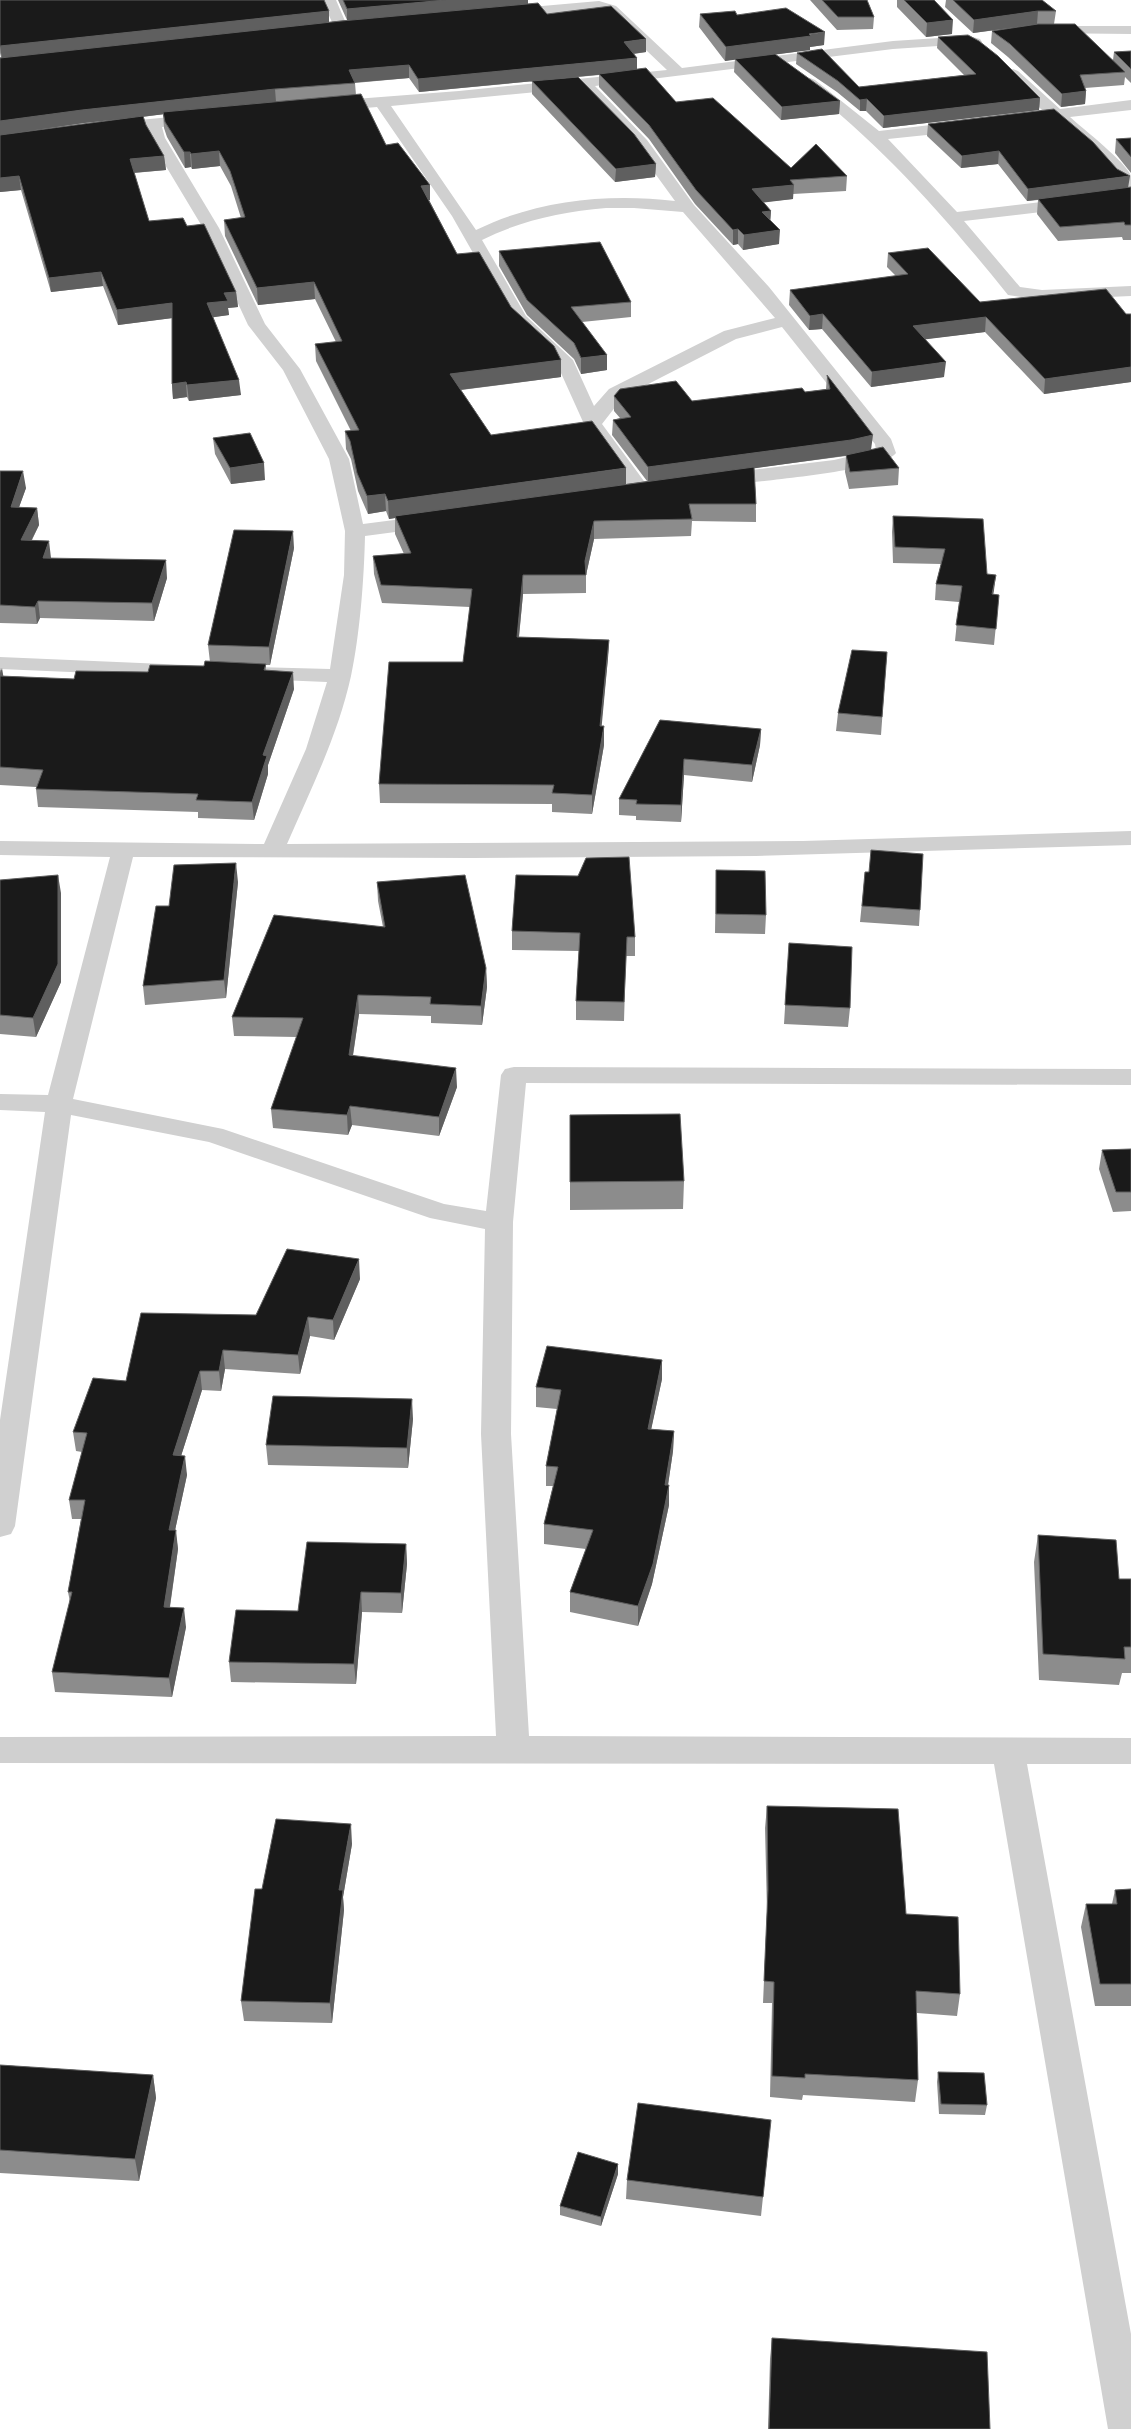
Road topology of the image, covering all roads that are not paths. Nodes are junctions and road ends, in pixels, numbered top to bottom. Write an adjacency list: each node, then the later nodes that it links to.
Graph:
1 (329, 0): 5 (street)
2 (496, 14): 13 (street)
3 (951, 25): 9 (street)
4 (360, 26): 5 (street)
5 (341, 28): 6 (street)
6 (322, 30)
7 (1131, 30): 8 (street)
8 (1028, 32)
9 (969, 40): 10 (street); 11 (street)
10 (986, 44)
11 (776, 59): 13 (street); 24 (street)
12 (1002, 61): 18 (street)
13 (679, 73): 14 (street)
14 (583, 83): 15 (street); 27 (street)
15 (381, 102): 17 (street); 29 (street)
16 (1131, 105): 18 (street)
17 (317, 106)
18 (1058, 115): 20 (street); 25 (street)
19 (218, 117): 21 (street)
20 (1029, 118)
21 (153, 123): 23 (street); 38 (street)
22 (982, 124): 24 (street)
23 (94, 129)
24 (877, 136): 28 (street)
25 (1128, 192)
26 (1092, 201): 28 (street)
27 (688, 208): 29 (street); 31 (street)
28 (952, 217): 30 (street)
29 (473, 238): 32 (street)
30 (1131, 291)
31 (786, 320): 32 (street); 33 (street)
32 (593, 424): 35 (street)
33 (700, 483)
34 (661, 489): 35 (street)
35 (642, 492): 36 (street)
36 (623, 495)
37 (450, 518): 38 (street)
38 (355, 531): 42 (street)
39 (0, 663): 40 (street)
40 (204, 671)
41 (234, 672): 42 (street)
42 (340, 676): 46 (street)
43 (1131, 838): 46 (street)
44 (0, 848): 45 (street)
45 (123, 850): 46 (street); 49 (street)
46 (272, 851)
47 (1131, 1077): 50 (street)
48 (0, 1102): 49 (street)
49 (59, 1104): 50 (street); 51 (street)
50 (499, 1222): 52 (street)
51 (0, 1526)
52 (513, 1749): 53 (street); 54 (street)
53 (0, 1750)
54 (1008, 1750): 55 (street); 56 (street)
55 (1131, 1751)
56 (1128, 2429)

